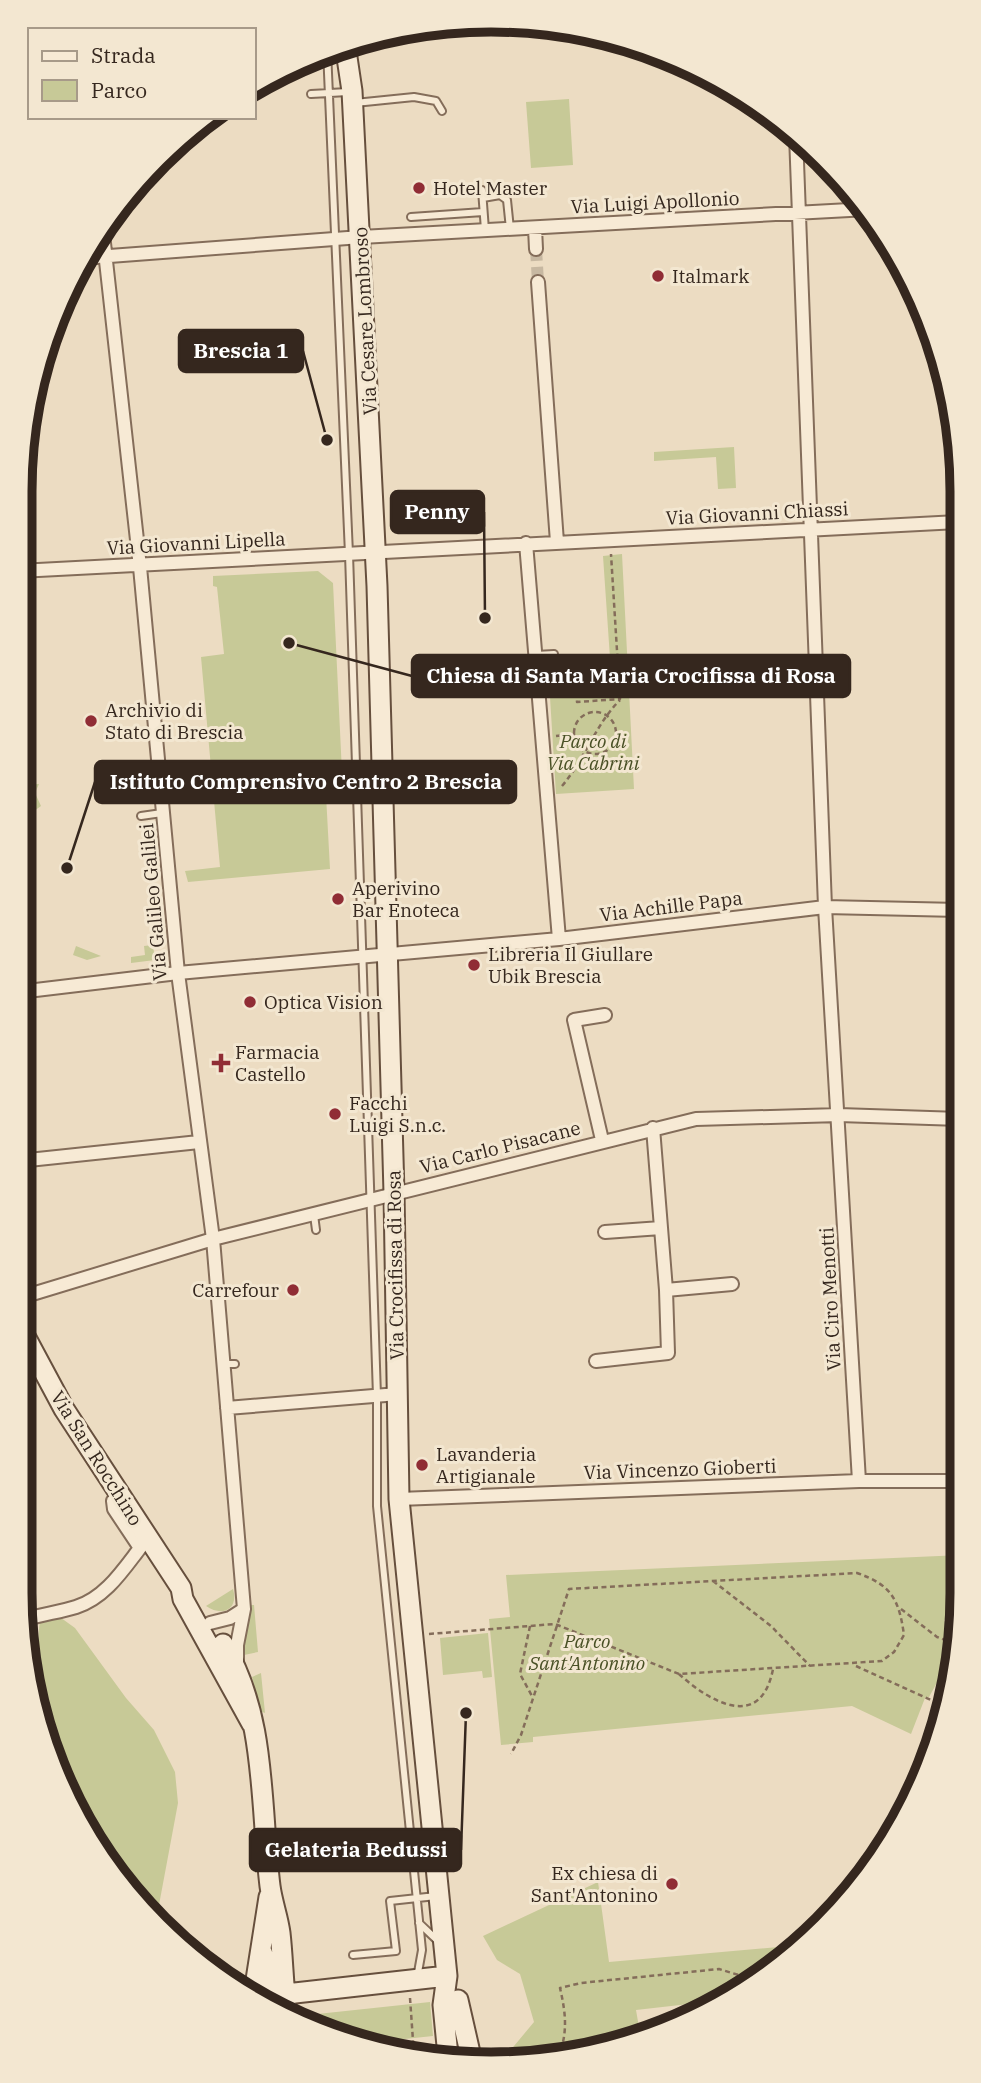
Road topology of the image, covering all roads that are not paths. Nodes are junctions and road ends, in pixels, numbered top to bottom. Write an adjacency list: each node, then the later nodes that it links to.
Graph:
1 (356, 52): 6 (street, Via Cesare Lombroso)
2 (346, 55): 6 (street, Via Cesare Lombroso)
3 (327, 62): 4 (lane)
4 (328, 93): 5 (lane); 6 (lane); 19 (lane)
5 (311, 94)
6 (352, 97): 7 (lane); 18 (street, Via Cesare Lombroso)
7 (442, 111)
8 (796, 148): 13 (street, Via Ciro Menotti)
9 (482, 190): 10 (lane)
10 (483, 198): 12 (lane); 16 (lane)
11 (854, 210): 13 (street, Via Luigi Apollonio)
12 (483, 212): 14 (lane); 17 (lane)
13 (797, 214): 15 (street, Via Luigi Apollonio); 26 (street, Via Ciro Menotti)
14 (411, 217)
15 (535, 228): 16 (street, Via Luigi Apollonio); 21 (street)
16 (510, 229): 17 (street, Via Luigi Apollonio)
17 (485, 230): 18 (street, Via Luigi Apollonio)
18 (361, 237): 19 (street, Via Luigi Apollonio); 29 (street, Via Cesare Lombroso)
19 (335, 239): 23 (street, Via Luigi Apollonio); 30 (lane)
20 (103, 244): 23 (street, Via Galileo Galilei)
21 (536, 249)
22 (95, 257): 23 (street, Via Luigi Apollonio)
23 (104, 257): 31 (street, Via Galileo Galilei)
24 (538, 282): 27 (street)
25 (950, 522): 26 (street, Via Giovanni Chiassi)
26 (813, 529): 27 (street, Via Giovanni Chiassi); 39 (street, Via Ciro Menotti)
27 (557, 542): 28 (street, Via Giovanni Chiassi)
28 (526, 543): 29 (street, Via Giovanni Chiassi); 34 (street)
29 (376, 552): 30 (street, Via Giovanni Lipella); 42 (street, Via Crocifissa di Rosa)
30 (349, 554): 31 (street, Via Giovanni Lipella); 43 (lane)
31 (139, 567): 32 (street, Via Giovanni Lipella); 35 (street, Via Galileo Galilei)
32 (32, 571)
33 (554, 654): 34 (lane)
34 (536, 655): 41 (street)
35 (160, 781): 36 (lane); 37 (street, Via Galileo Galilei)
36 (101, 787)
37 (164, 813): 38 (lane); 44 (street, Via Galileo Galilei)
38 (141, 816)
39 (825, 907): 40 (street, Via Achille Papa); 41 (street, Via Achille Papa); 47 (street, Via Ciro Menotti)
40 (950, 910)
41 (559, 939): 42 (street, Via Achille Papa)
42 (388, 955): 43 (street, Via Achille Papa); 53 (street, Via Crocifissa di Rosa)
43 (363, 957): 44 (street, Via Achille Papa); 54 (lane)
44 (178, 973): 45 (street, Via Achille Papa); 51 (street, Via Galileo Galilei)
45 (32, 990)
46 (605, 1014): 50 (street)
47 (839, 1115): 48 (street, Via Carlo Pisacane); 49 (street, Via Carlo Pisacane); 68 (street, Via Ciro Menotti)
48 (950, 1119)
49 (653, 1128): 50 (street, Via Carlo Pisacane); 56 (street)
50 (602, 1140): 53 (street, Via Carlo Pisacane)
51 (200, 1142): 52 (street); 59 (street, Via Galileo Galilei)
52 (32, 1160)
53 (394, 1193): 54 (street, Via Carlo Pisacane); 65 (street, Via Crocifissa di Rosa)
54 (370, 1200): 55 (street, Via Carlo Pisacane); 66 (lane)
55 (314, 1214): 57 (lane); 59 (street, Via Carlo Pisacane)
56 (661, 1228): 58 (street); 61 (street)
57 (316, 1230)
58 (605, 1232)
59 (214, 1239): 62 (street, Via Carlo Pisacane); 67 (street, Via Galileo Galilei)
60 (732, 1284): 61 (street)
61 (666, 1290): 64 (street)
62 (32, 1294)
63 (32, 1349): 70 (street, Via San Rocchino)
64 (596, 1361)
65 (398, 1394): 66 (street); 71 (street, Via Crocifissa di Rosa)
66 (377, 1396): 67 (street); 80 (lane)
67 (227, 1408): 73 (street, Via Galileo Galilei)
68 (859, 1481): 69 (street, Via Vincenzo Gioberti); 71 (street, Via Vincenzo Gioberti)
69 (950, 1481)
70 (120, 1496): 72 (street, Via San Rocchino); 74 (street)
71 (399, 1499): 79 (street, Via Crocifissa di Rosa)
72 (181, 1588): 75 (street, Via San Rocchino); 77 (street, Via San Rocchino)
73 (244, 1609): 75 (street); 76 (street, Via Galileo Galilei)
74 (32, 1618)
75 (211, 1623): 76 (street, Via San Rocchino)
76 (237, 1667): 77 (street, Via San Rocchino)
77 (252, 1724): 78 (street, Via San Rocchino)
78 (270, 1889): 83 (street, Via San Rocchino); 89 (street, Via San Rocchino)
79 (438, 1896): 80 (lane); 82 (street, Via Crocifissa di Rosa)
80 (417, 1898): 81 (lane); 84 (lane)
81 (419, 1923): 82 (lane); 86 (lane)
82 (443, 1946): 85 (street, Via Crocifissa di Rosa)
83 (262, 1954): 87 (street, Via San Rocchino); 89 (street)
84 (353, 1955)
85 (447, 1976): 86 (street); 88 (street); 90 (street, Via Crocifissa di Rosa)
86 (413, 1980): 89 (street)
87 (256, 1987)
88 (458, 2000): 91 (street)
89 (286, 2003)
90 (447, 2050)
91 (470, 2051)

